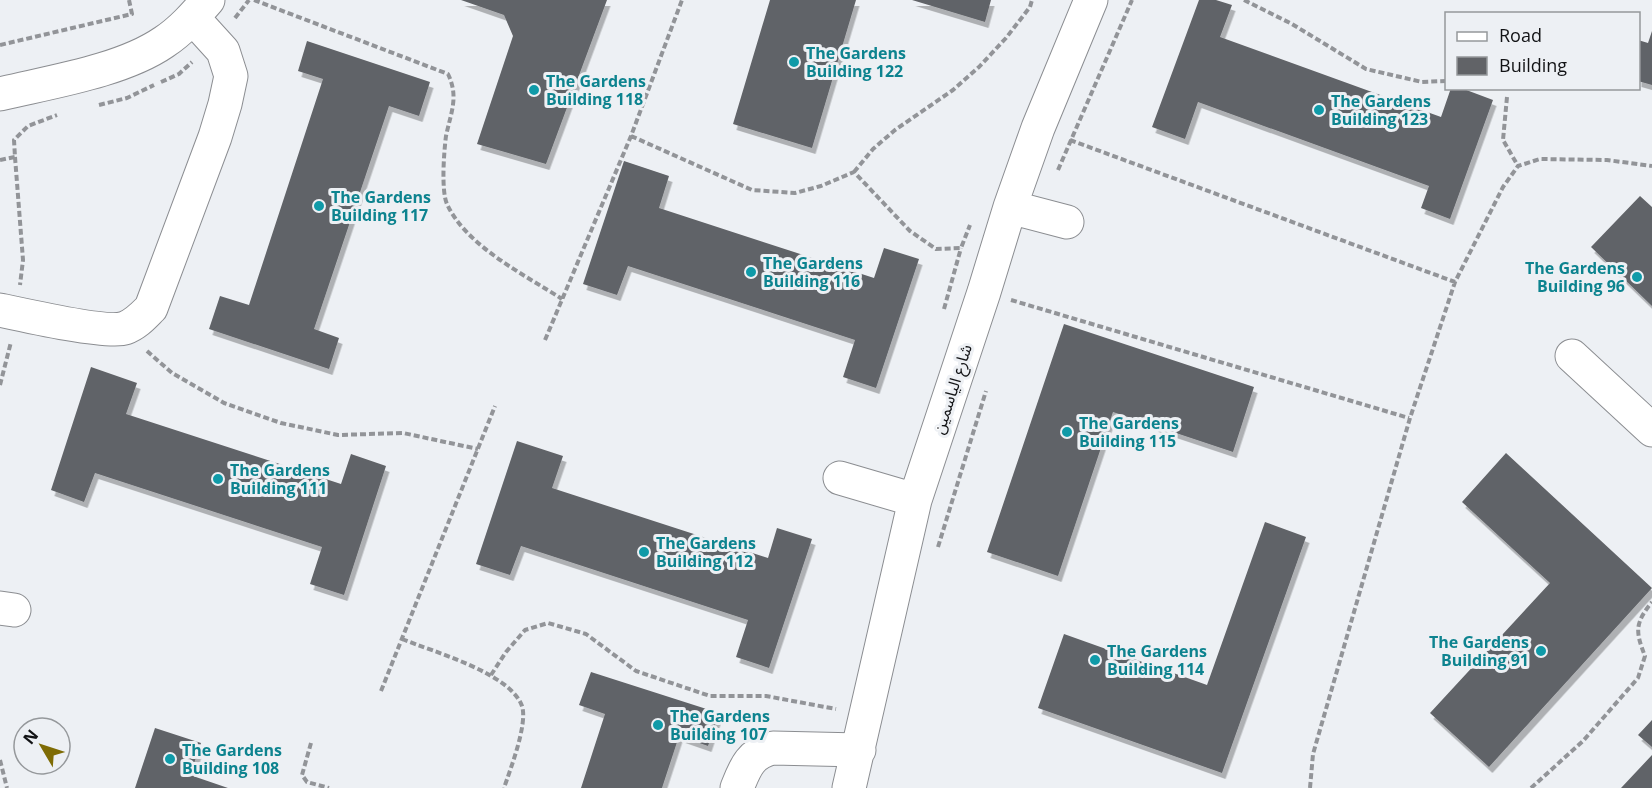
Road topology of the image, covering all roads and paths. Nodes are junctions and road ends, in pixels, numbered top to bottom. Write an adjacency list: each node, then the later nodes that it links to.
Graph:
1 (129, 0): 9 (path)
2 (254, 0): 25 (path)
3 (682, 0): 14 (path)
4 (1032, 0): 19 (path)
5 (1091, 0): 13 (street, شارع الياسمين)
6 (1132, 0): 15 (path)
7 (1244, 0): 10 (path)
8 (200, 9): 11 (street); 28 (street)
9 (0, 45)
10 (1445, 81)
11 (0, 94)
12 (1507, 97): 17 (path)
13 (1038, 128): 15 (path); 21 (street, شارع الياسمين)
14 (631, 136): 19 (path); 25 (path)
15 (1070, 140): 20 (path); 24 (path)
16 (15, 157): 27 (path)
17 (1518, 166): 18 (path); 24 (path)
18 (1652, 166)
19 (854, 172): 22 (path)
20 (1057, 172)
21 (1010, 207): 23 (street); 26 (street, شارع الياسمين)
22 (972, 219)
23 (1067, 222)
24 (1455, 282): 34 (path)
25 (562, 299): 29 (path)
26 (1006, 299): 34 (path); 38 (street, شارع الياسمين)
27 (9, 312): 28 (street); 31 (path)
28 (123, 329): 36 (path)
29 (545, 340)
30 (1572, 356): 35 (street)
31 (0, 385)
32 (987, 386): 39 (path)
33 (495, 406): 36 (path)
34 (1410, 418): 53 (path)
35 (1652, 430)
36 (478, 449): 41 (path)
37 (840, 478): 38 (street)
38 (915, 500): 44 (street, شارع الياسمين)
39 (937, 550)
40 (1652, 602): 54 (path)
41 (402, 639): 42 (path); 43 (path)
42 (491, 675): 44 (path); 51 (path)
43 (381, 691)
44 (866, 714): 46 (street, شارع الياسمين)
45 (311, 743): 50 (path)
46 (859, 750): 48 (street, شارع الياسمين); 52 (street)
47 (0, 760): 49 (path)
48 (854, 787)
49 (7, 788)
50 (330, 788)
51 (504, 788)
52 (737, 788)
53 (1310, 788)
54 (1531, 788)

